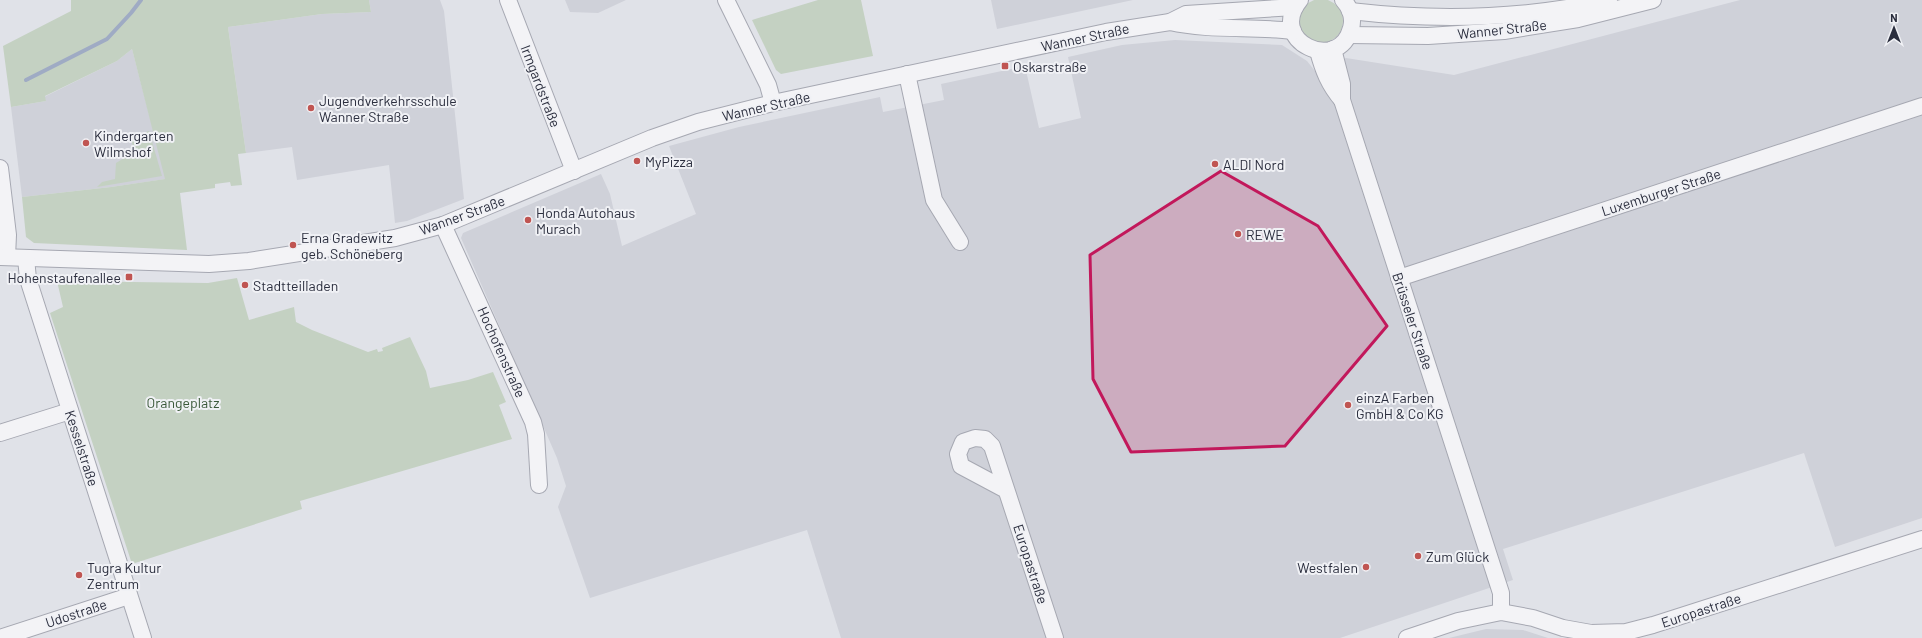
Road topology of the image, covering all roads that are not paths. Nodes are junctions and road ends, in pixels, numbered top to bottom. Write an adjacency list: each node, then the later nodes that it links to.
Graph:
1 (508, 0): 15 (street, Irmgardstraße)
2 (726, 0): 12 (street)
3 (1609, 0): 6 (street, Wanner Straße)
4 (1653, 0): 9 (street, Wanner Straße)
5 (1298, 3): 7 (street, Wanner Straße); 8 (street, Wanner Straße)
6 (1347, 6): 9 (street, Wanner Straße)
7 (1170, 22): 8 (street, Wanner Straße); 11 (street, Wanner Straße)
8 (1293, 31): 10 (street)
9 (1349, 35): 10 (street)
10 (1325, 50): 20 (street, Brüsseler Straße)
11 (907, 74): 12 (street, Wanner Straße); 17 (street)
12 (773, 103): 15 (street, Wanner Straße)
13 (1922, 106): 20 (street, Luxemburger Straße)
14 (0, 168): 18 (street)
15 (574, 171): 16 (street, Wanner Straße)
16 (443, 225): 19 (street, Wanner Straße); 23 (street, Hochofenstraße)
17 (960, 242)
18 (4, 257): 19 (street, Wanner Straße)
19 (26, 258): 21 (street, Kesselstraße)
20 (1399, 278): 27 (street, Brüsseler Straße)
21 (70, 411): 22 (street); 26 (street, Kesselstraße)
22 (0, 433)
23 (539, 485)
24 (1006, 490): 30 (street, Europastraße)
25 (1922, 539): 27 (street, Europastraße)
26 (129, 596): 28 (street, Udostraße); 29 (street, Kesselstraße)
27 (1501, 612): 31 (street, Europastraße)
28 (0, 638)
29 (143, 638)
30 (1055, 638)
31 (1407, 638)

